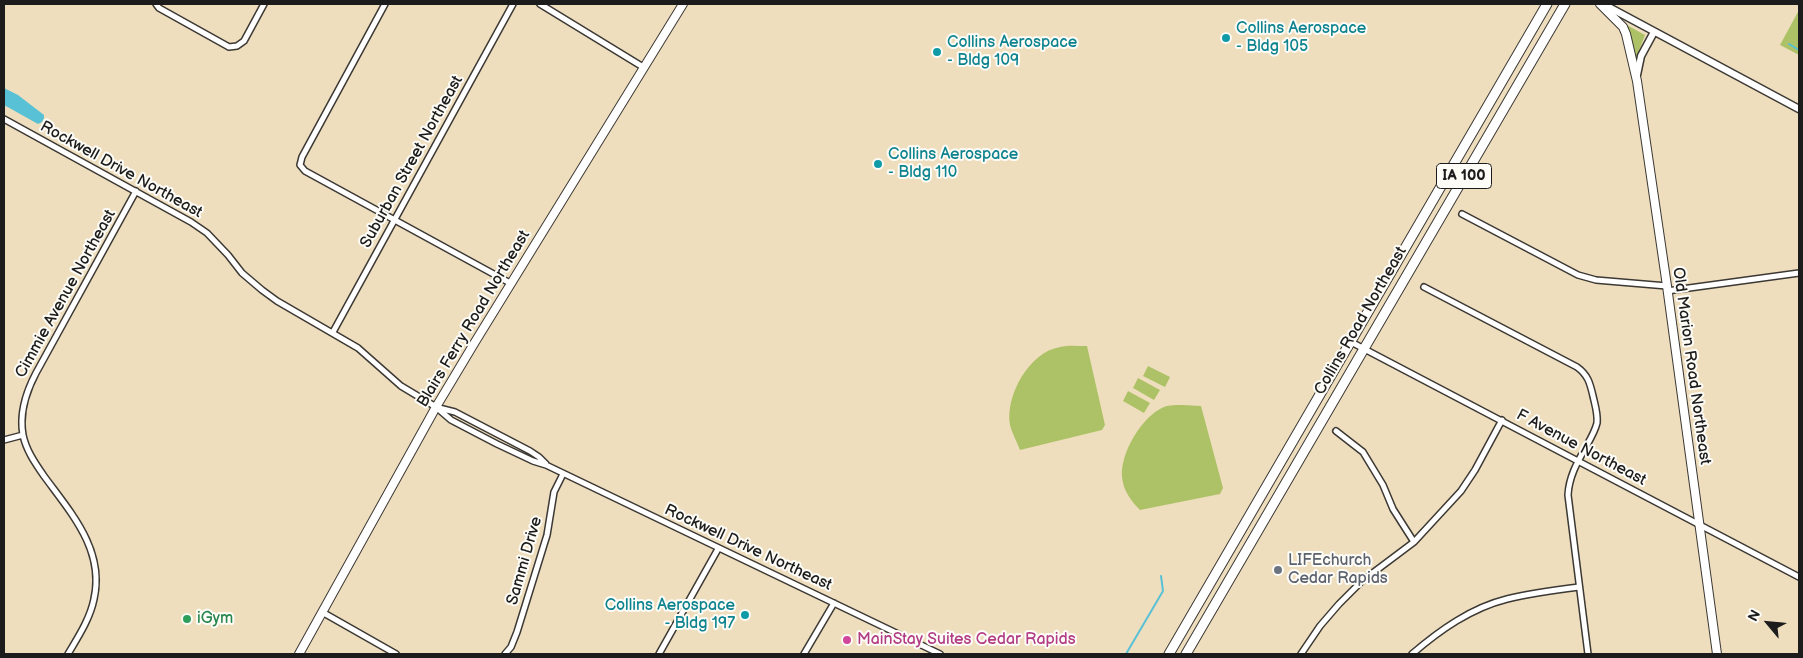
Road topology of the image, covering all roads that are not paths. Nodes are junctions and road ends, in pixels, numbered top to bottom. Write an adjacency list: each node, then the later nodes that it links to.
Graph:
1 (156, 4): 2 (street)
2 (264, 4)
3 (385, 4): 17 (street)
4 (513, 4): 17 (street, Suburban Street Northeast)
5 (540, 4): 11 (street)
6 (683, 4): 11 (main road, Blairs Ferry Road Northeast)
7 (1548, 4): 23 (highway, Collins Road Northeast / IA 100)
8 (1564, 4): 24 (highway, Collins Road Northeast / IA 100)
9 (1601, 4): 10 (street); 12 (main road, Old Marion Road Northeast)
10 (1654, 32): 12 (street, Old Marion Road Northeast); 13 (street)
11 (644, 67): 19 (main road, Blairs Ferry Road Northeast)
12 (1636, 82): 21 (main road, Old Marion Road Northeast)
13 (1799, 109)
14 (4, 119): 15 (street, Rockwell Drive Northeast)
15 (136, 191): 22 (street, Rockwell Drive Northeast); 28 (street, Cimmie Avenue Northeast)
16 (1462, 214): 21 (street)
17 (395, 220): 19 (street); 22 (street, Suburban Street Northeast)
18 (1799, 273): 21 (street)
19 (510, 283): 25 (main road, Blairs Ferry Road Northeast)
20 (1424, 287): 30 (street)
21 (1667, 288): 33 (main road, Old Marion Road Northeast)
22 (333, 332): 25 (street, Rockwell Drive Northeast)
23 (1351, 342): 24 (street, F Avenue Northeast); 47 (highway, Collins Road Northeast / IA 100)
24 (1363, 348): 26 (street, F Avenue Northeast); 48 (highway, Collins Road Northeast / IA 100)
25 (436, 407): 31 (street, Rockwell Drive Northeast); 31 (street, Rockwell Drive Northeast); 39 (main road, Blairs Ferry Road Northeast)
26 (1502, 420): 30 (street, F Avenue Northeast); 34 (street)
27 (1336, 431): 34 (street)
28 (23, 436): 29 (street); 40 (street, Cimmie Avenue Northeast)
29 (4, 440)
30 (1578, 460): 33 (street, F Avenue Northeast); 37 (street)
31 (546, 465): 32 (street, Rockwell Drive Northeast)
32 (563, 474): 35 (street, Rockwell Drive Northeast); 43 (street, Sammi Drive)
33 (1699, 524): 36 (street, F Avenue Northeast); 52 (main road, Old Marion Road Northeast)
34 (1414, 542): 49 (street)
35 (718, 549): 38 (street, Rockwell Drive Northeast); 44 (street)
36 (1799, 577)
37 (1579, 587): 50 (street); 51 (street)
38 (834, 603): 45 (street); 46 (street, Rockwell Drive Northeast)
39 (322, 612): 41 (main road, Blairs Ferry Road Northeast); 42 (street)
40 (68, 654)
41 (299, 654)
42 (396, 654)
43 (505, 654)
44 (659, 654)
45 (804, 654)
46 (940, 654)
47 (1170, 654)
48 (1186, 654)
49 (1302, 654)
50 (1412, 654)
51 (1588, 654)
52 (1717, 654)

